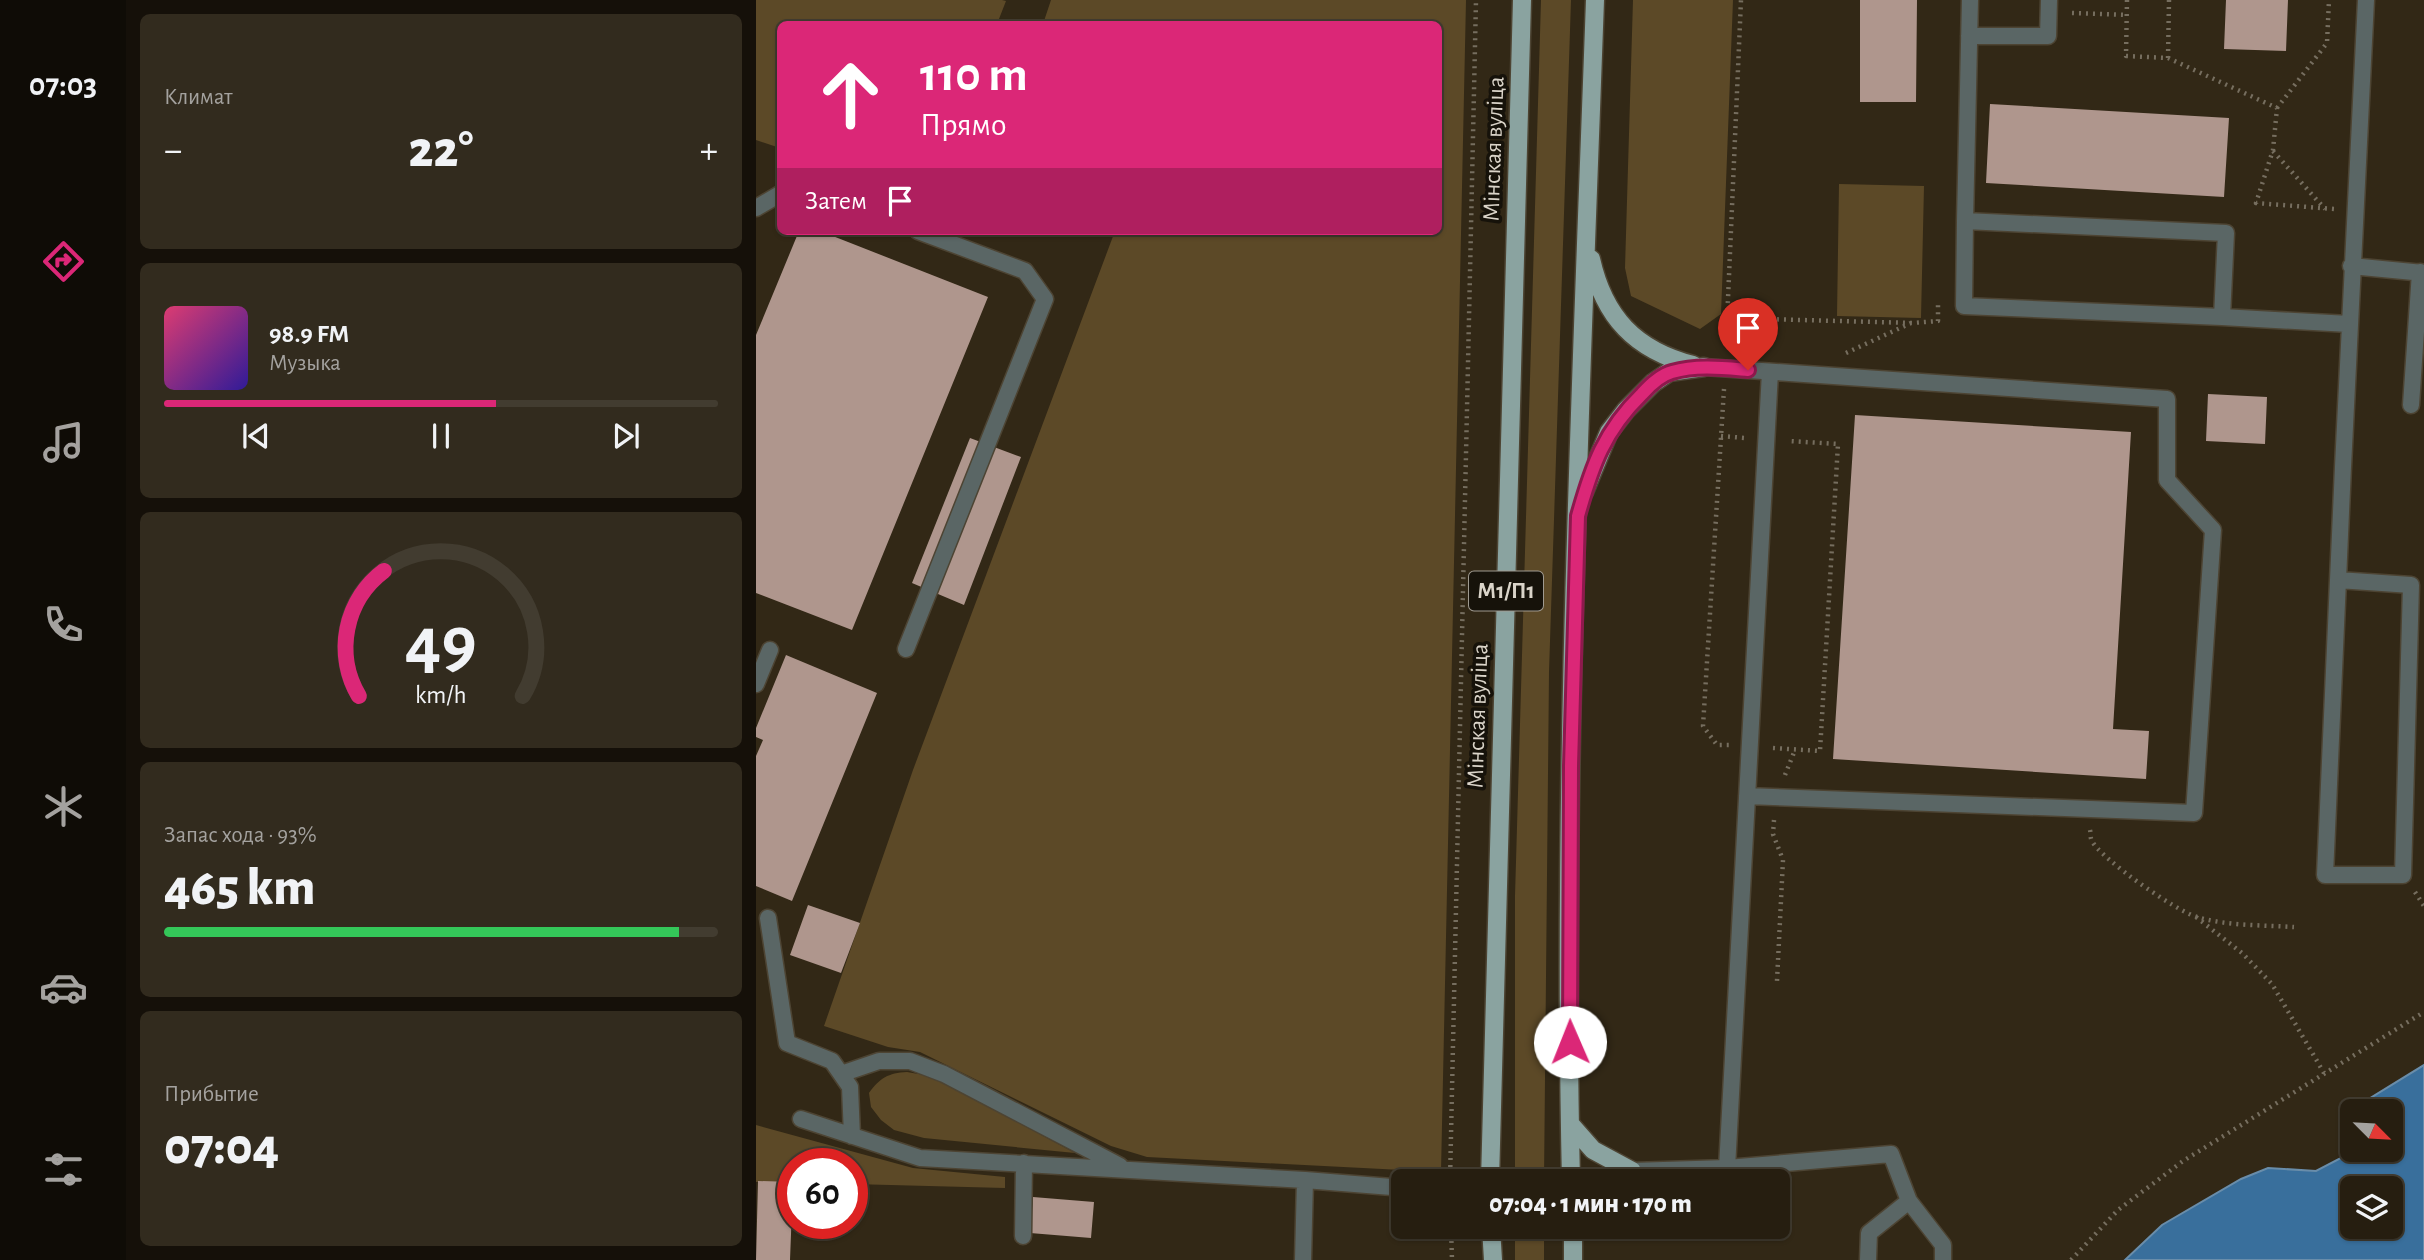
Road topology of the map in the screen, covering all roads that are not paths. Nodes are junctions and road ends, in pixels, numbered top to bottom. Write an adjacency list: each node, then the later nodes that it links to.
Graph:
1 (1522, 0): 33 (main road, Мінская вуліца / М1/П1)
2 (1595, 0): 11 (main road, М1/П1)
3 (1970, 0): 6 (lane)
4 (2366, 0): 12 (lane)
5 (2049, 6): 6 (lane)
6 (1969, 36): 9 (lane)
7 (777, 196): 8 (lane)
8 (756, 208)
9 (1965, 221): 14 (lane); 14 (lane)
10 (929, 235): 21 (lane)
11 (1586, 240): 16 (main road); 19 (main road, М1/П1)
12 (2351, 267): 13 (lane); 15 (lane)
13 (2422, 272): 18 (lane)
14 (2222, 317): 15 (lane)
15 (2349, 324): 20 (lane)
16 (1704, 367): 17 (lane); 19 (main road)
17 (1770, 372): 24 (lane); 24 (lane)
18 (2411, 405)
19 (1578, 516): 28 (main road, М1/П1)
20 (2338, 580): 20 (lane)
21 (906, 649)
22 (770, 650): 23 (lane)
23 (756, 684)
24 (1747, 796): 31 (lane)
25 (768, 918): 26 (lane)
26 (841, 1074): 29 (lane); 32 (lane)
27 (801, 1119): 29 (lane)
28 (1571, 1125): 34 (main road, М1/П1); 35 (main road)
29 (852, 1136): 30 (lane)
30 (1024, 1163): 32 (lane); 40 (lane)
31 (1727, 1168): 36 (lane); 39 (lane)
32 (1125, 1169): 37 (lane)
33 (1490, 1169)
34 (1571, 1169)
35 (1628, 1169)
36 (1695, 1169)
37 (1306, 1180): 38 (lane); 43 (lane)
38 (1391, 1187)
39 (1909, 1201): 46 (lane); 47 (lane)
40 (1023, 1236)
41 (1492, 1239): 44 (main road)
42 (1573, 1239): 45 (main road)
43 (1303, 1260)
44 (1493, 1260)
45 (1573, 1260)
46 (1868, 1260)
47 (1943, 1260)

